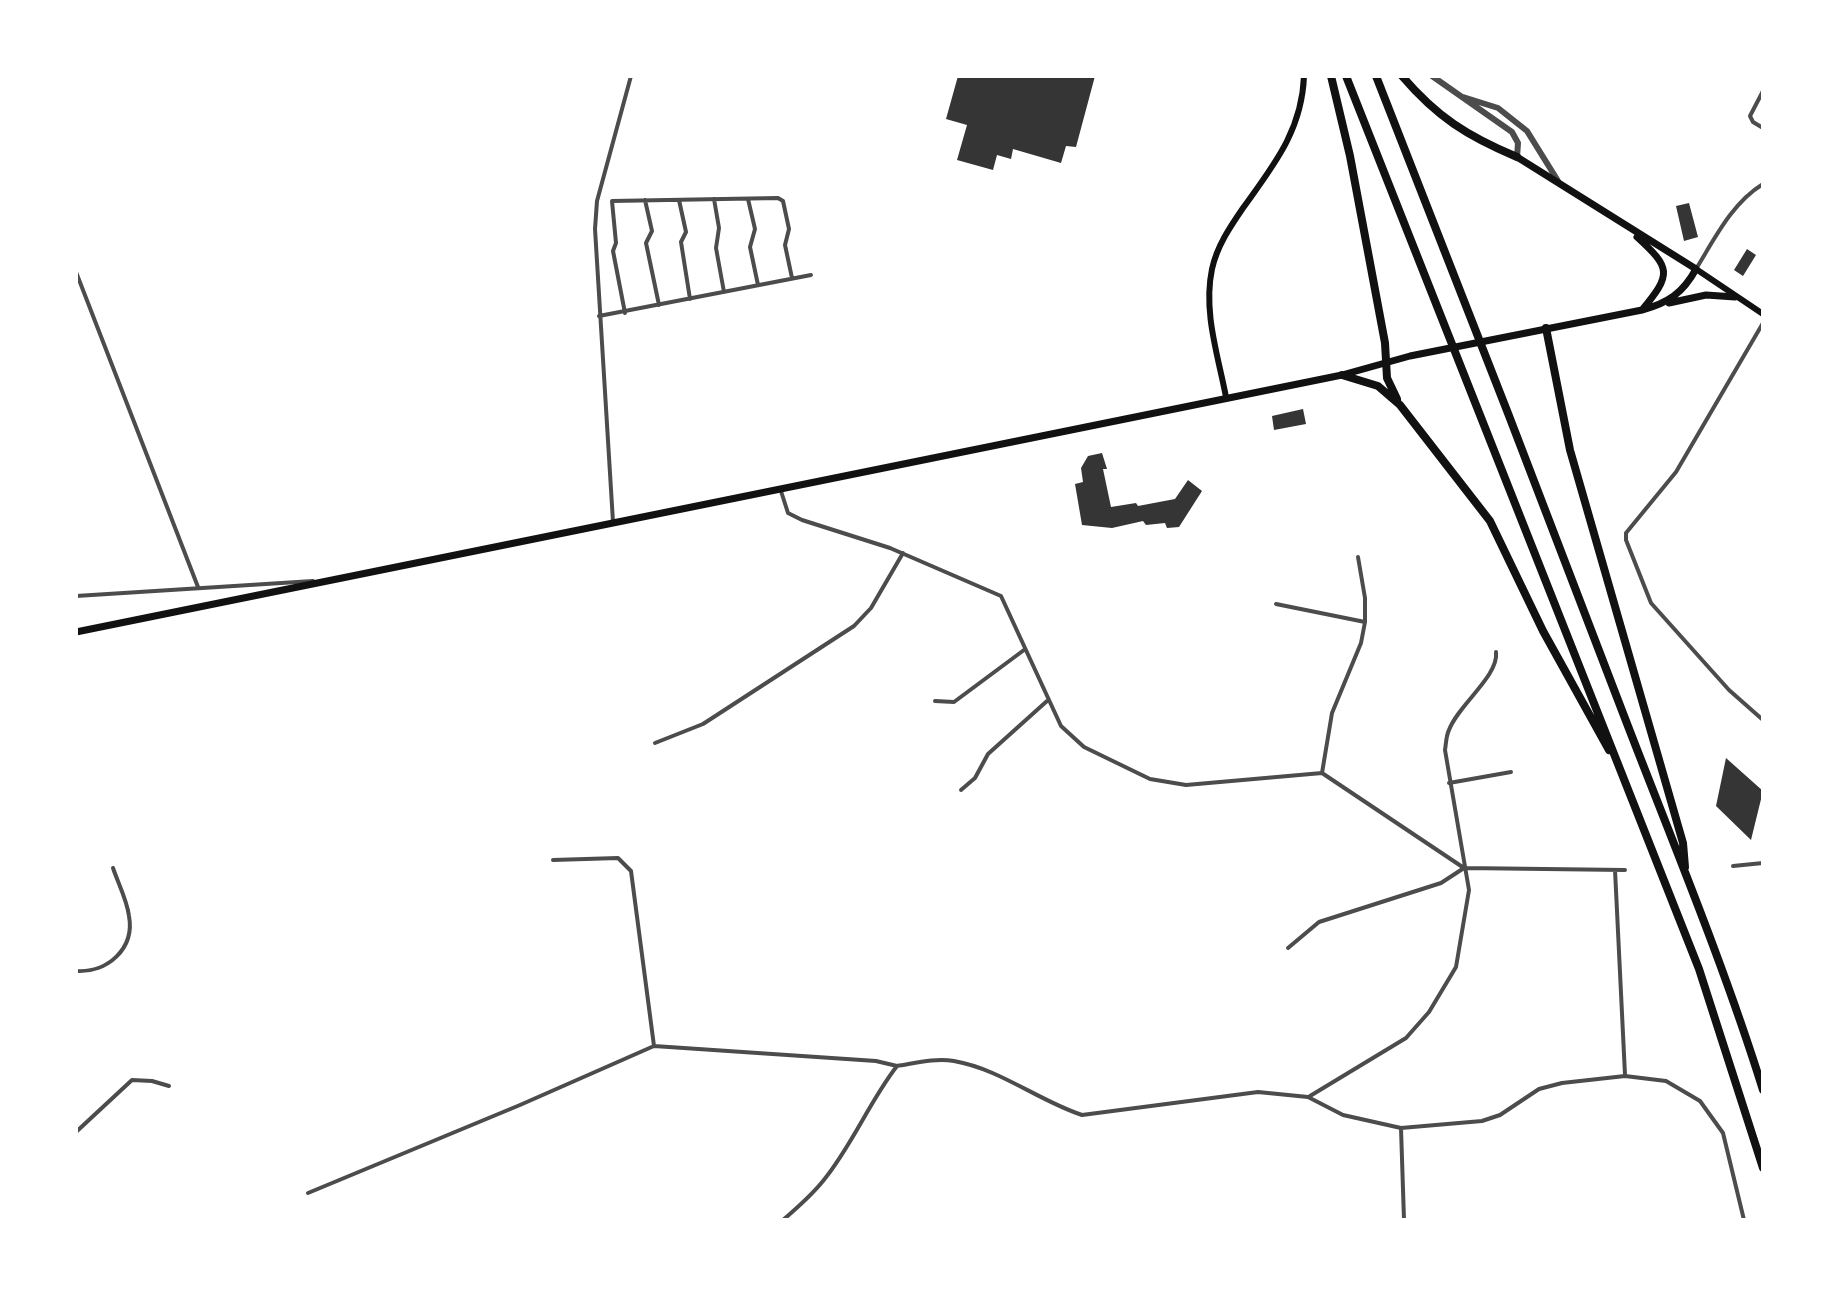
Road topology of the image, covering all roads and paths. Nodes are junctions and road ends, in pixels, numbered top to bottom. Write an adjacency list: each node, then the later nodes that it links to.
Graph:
1 (631, 76): 32 (street)
2 (1304, 76): 37 (main road)
3 (1331, 76): 35 (highway)
4 (1346, 76): 57 (highway)
5 (1376, 76): 67 (highway)
6 (1402, 76): 11 (highway)
7 (1432, 76): 9 (street)
8 (1763, 91): 10 (street)
9 (1463, 97): 11 (street); 12 (street)
10 (1763, 128)
11 (1517, 157): 12 (main road)
12 (1559, 184): 18 (main road)
13 (1763, 184): 19 (street)
14 (748, 198): 16 (street); 22 (street); 23 (street)
15 (679, 199): 16 (street); 17 (street); 26 (street)
16 (714, 199): 24 (street)
17 (645, 200): 27 (street); 30 (street)
18 (1624, 224): 19 (main road); 29 (main road)
19 (1696, 269): 25 (main road); 28 (main road)
20 (76, 272): 44 (street)
21 (811, 275): 22 (street)
22 (792, 278): 23 (street)
23 (758, 285): 24 (street)
24 (724, 292): 26 (street)
25 (1735, 297): 28 (main road); 31 (main road)
26 (690, 299): 27 (street)
27 (659, 305): 30 (street)
28 (1655, 306): 29 (main road)
29 (1642, 310): 34 (main road)
30 (625, 313): 32 (street)
31 (1763, 314)
32 (599, 316): 40 (street)
33 (1763, 323): 53 (street)
34 (1546, 328): 35 (main road); 67 (highway)
35 (1386, 363): 36 (main road); 38 (highway)
36 (1342, 375): 37 (main road); 38 (highway)
37 (1226, 397): 39 (main road)
38 (1400, 405): 57 (highway)
39 (780, 488): 40 (main road); 41 (street)
40 (613, 522): 43 (main road)
41 (903, 553): 49 (street); 54 (street)
42 (1358, 557): 47 (street)
43 (344, 578): 44 (street); 48 (main road)
44 (198, 587): 45 (street)
45 (76, 596)
46 (1276, 604): 47 (street)
47 (1365, 622): 56 (street)
48 (76, 632)
49 (1025, 650): 51 (street); 52 (street)
50 (1496, 652): 58 (street)
51 (935, 701)
52 (1047, 701): 56 (street); 59 (street)
53 (1763, 720)
54 (655, 743)
55 (1511, 772): 58 (street)
56 (1322, 773): 64 (street)
57 (1625, 779): 78 (highway)
58 (1449, 783): 64 (street)
59 (961, 790)
60 (553, 860): 70 (street)
61 (1763, 863): 62 (street)
62 (1733, 866)
63 (113, 868): 69 (street)
64 (1464, 868): 65 (street); 68 (street); 75 (street)
65 (1615, 870): 66 (street); 72 (street)
66 (1625, 870)
67 (1686, 876): 74 (highway)
68 (1288, 948)
69 (76, 971)
70 (654, 1046): 71 (street); 79 (street)
71 (897, 1066): 75 (street); 80 (street)
72 (1625, 1076): 76 (street); 82 (street)
73 (169, 1086): 77 (street)
74 (1763, 1090)
75 (1308, 1097): 76 (street)
76 (1401, 1128): 81 (street)
77 (76, 1132)
78 (1763, 1168)
79 (308, 1193)
80 (783, 1220)
81 (1404, 1220)
82 (1744, 1220)

